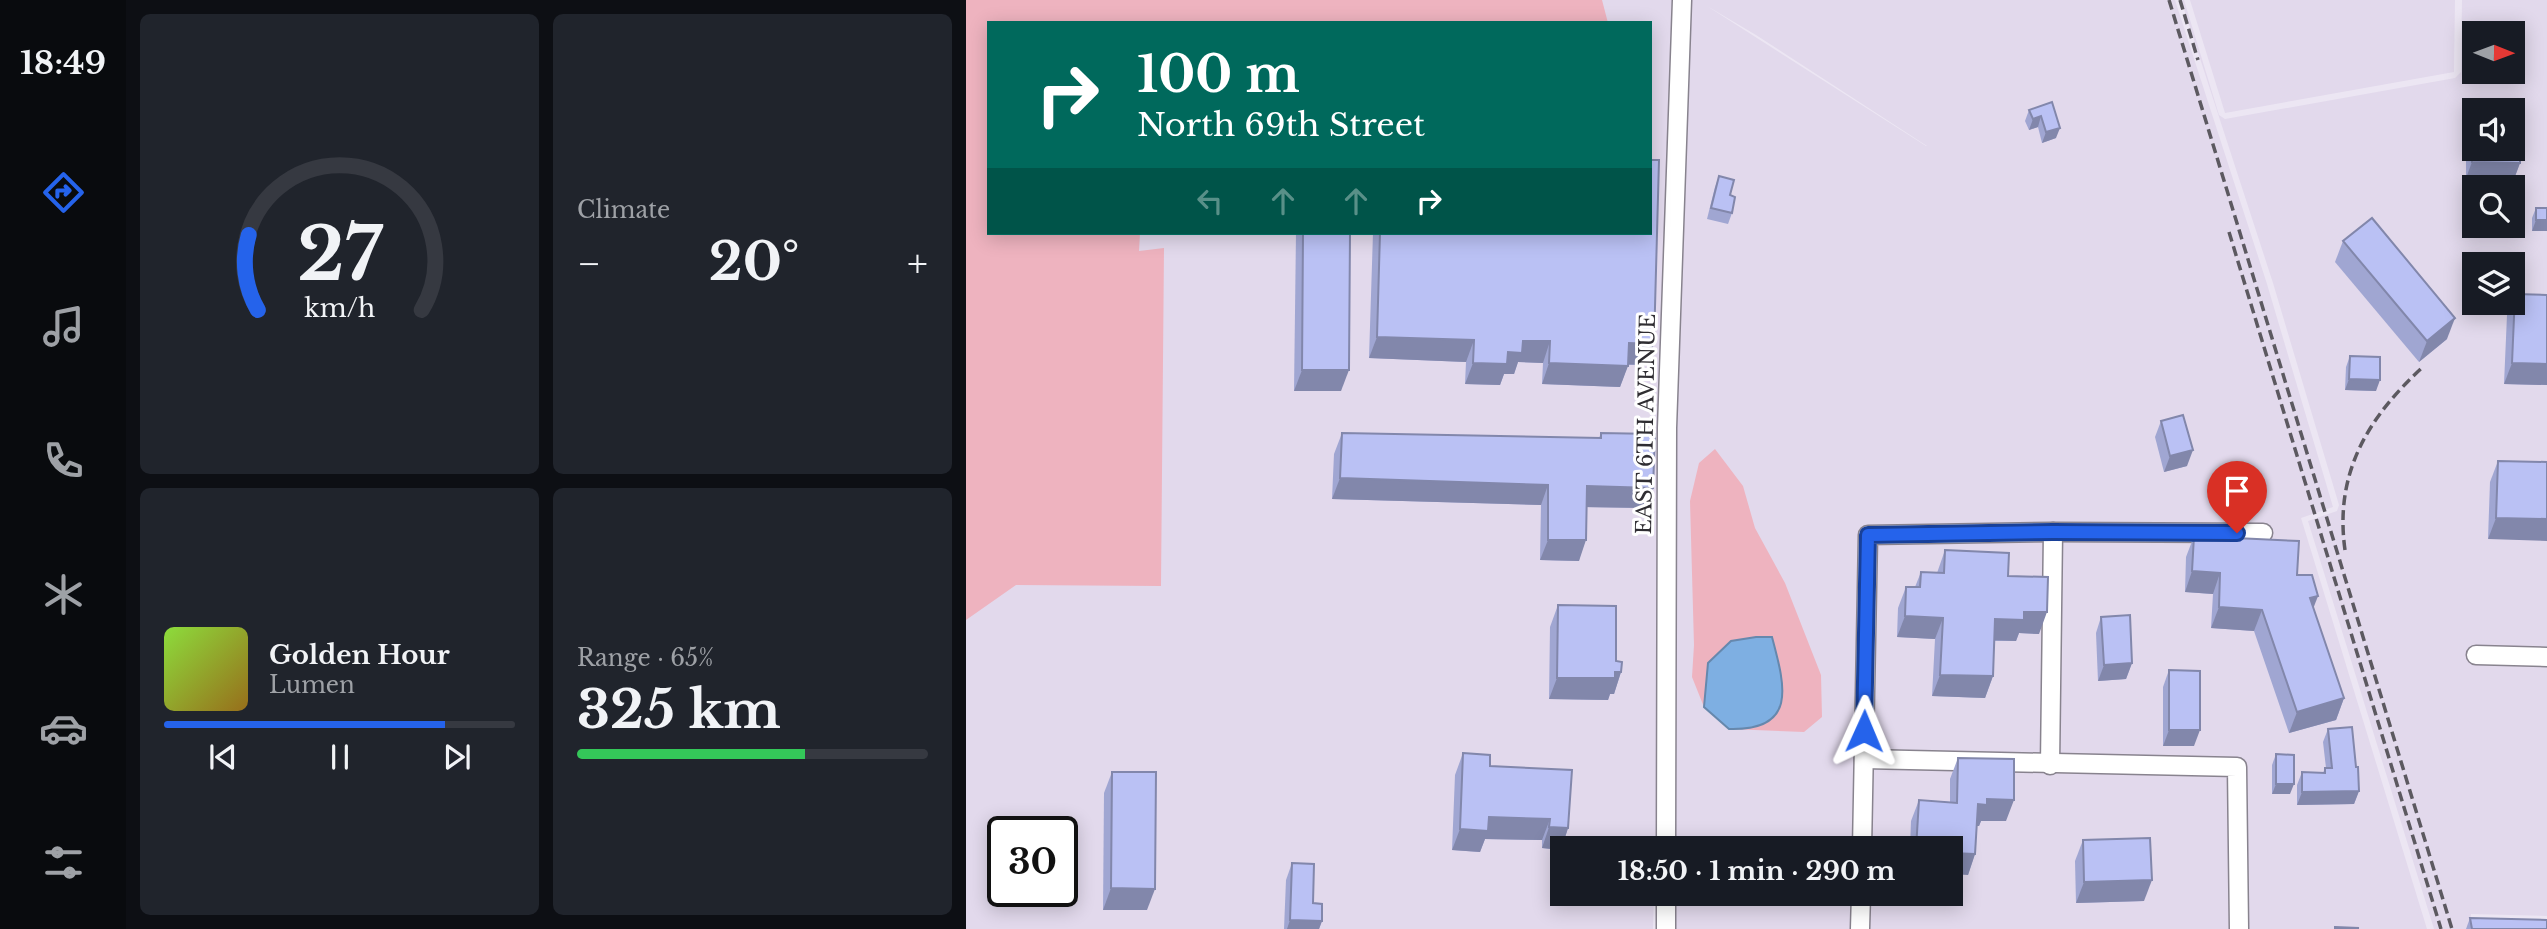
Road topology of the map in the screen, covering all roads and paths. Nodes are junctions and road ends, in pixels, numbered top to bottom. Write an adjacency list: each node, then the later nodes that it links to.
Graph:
1 (1682, 0): 8 (street, EAST 6TH AVENUE)
2 (2053, 532): 3 (street); 6 (street); 7 (street)
3 (2263, 533)
4 (2476, 655): 5 (street)
5 (2547, 657)
6 (1864, 759): 7 (street); 9 (street)
7 (2050, 765): 14 (street)
8 (1666, 836)
9 (1862, 836)
10 (1666, 906): 12 (street)
11 (1861, 906): 13 (street)
12 (1666, 929)
13 (1860, 929)
14 (2239, 929)

